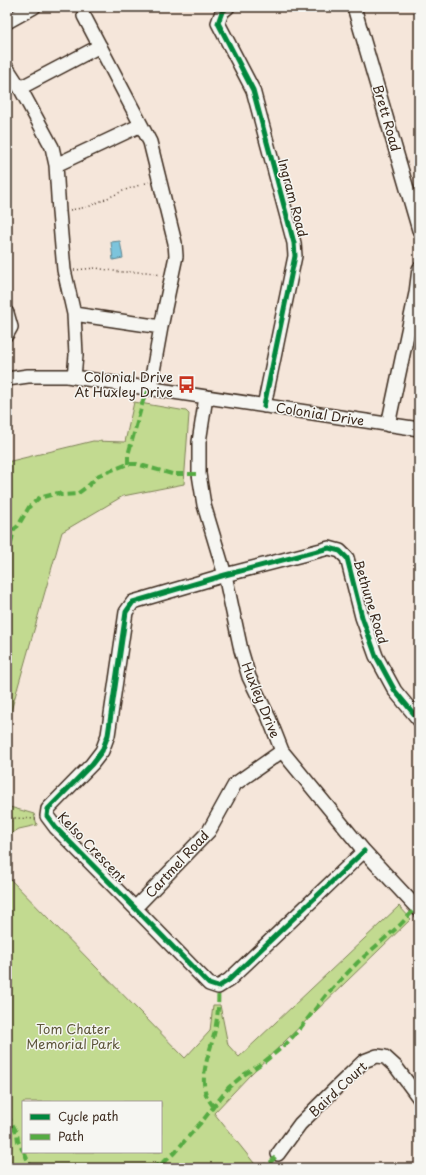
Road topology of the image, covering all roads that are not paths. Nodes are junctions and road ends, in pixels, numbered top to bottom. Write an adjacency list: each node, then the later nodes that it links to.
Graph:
1 (34, 7): 5 (street)
2 (228, 7): 22 (street, Ingram Road)
3 (354, 7): 11 (street, Brett Road)
4 (84, 16): 6 (street)
5 (7, 22)
6 (100, 46): 8 (street); 9 (street)
7 (7, 68): 8 (street)
8 (20, 88): 10 (street)
9 (141, 125): 10 (street); 16 (street)
10 (56, 165): 15 (street)
11 (419, 230)
12 (419, 269): 13 (street)
13 (417, 294): 23 (street)
14 (7, 313): 17 (street)
15 (74, 314): 16 (street); 18 (street)
16 (161, 327): 20 (street)
17 (7, 334)
18 (74, 377): 19 (street, Colonial Drive); 20 (street, Colonial Drive)
19 (7, 379)
20 (150, 388): 21 (street, Colonial Drive)
21 (206, 397): 22 (street, Colonial Drive); 25 (street, Huxley Drive)
22 (264, 406): 23 (street, Colonial Drive)
23 (388, 425): 24 (street, Colonial Drive)
24 (419, 430)
25 (225, 576): 26 (street, Bethune Road); 27 (street, Huxley Drive); 30 (street, Kelso Crescent)
26 (419, 720)
27 (282, 751): 28 (street, Huxley Drive); 30 (street, Cartmel Road)
28 (364, 851): 29 (street, Huxley Drive); 30 (street, Kelso Crescent)
29 (418, 907)
30 (135, 908)
31 (419, 1098): 32 (street, Baird Court)
32 (278, 1154)

